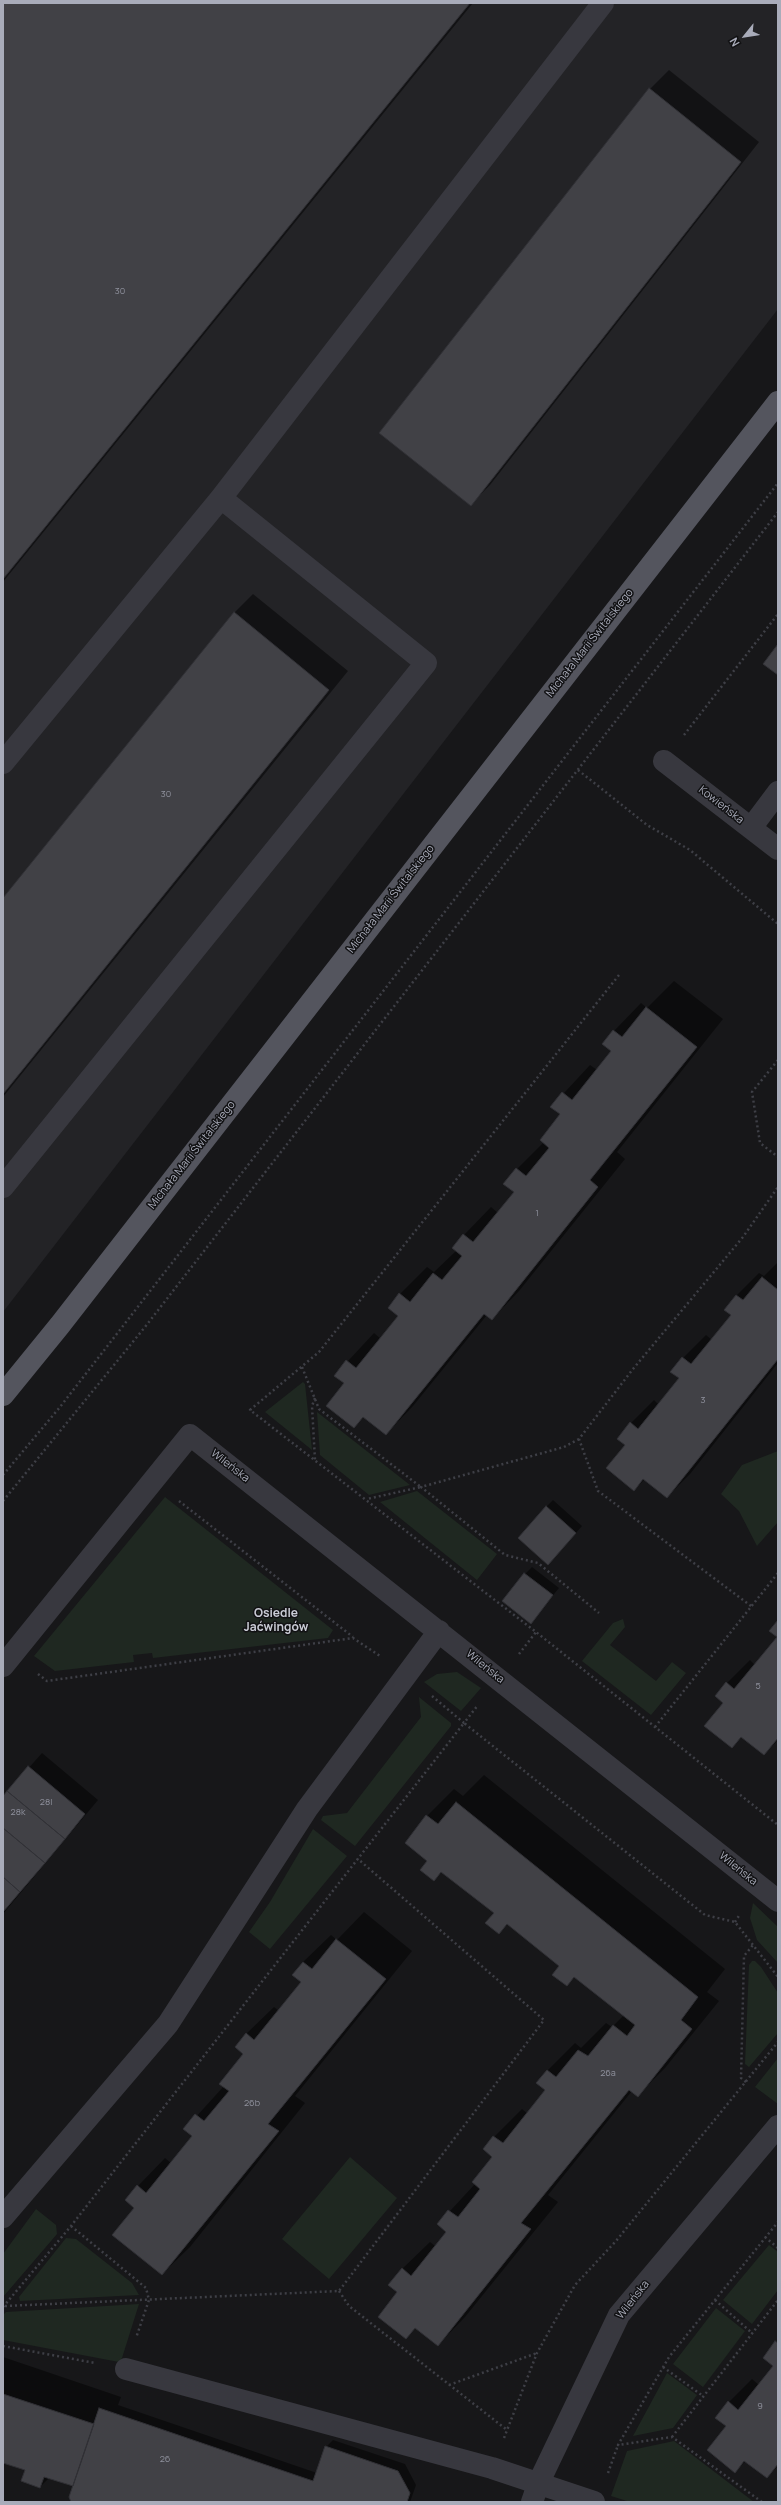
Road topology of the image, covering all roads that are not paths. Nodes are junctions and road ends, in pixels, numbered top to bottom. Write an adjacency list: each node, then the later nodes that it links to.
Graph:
1 (603, 3): 3 (street)
2 (778, 402): 10 (main road, Michała Marii Świtalskiego)
3 (221, 498): 5 (street); 9 (street)
4 (664, 761): 7 (street, Kowieńska)
5 (3, 763)
6 (778, 792): 7 (street)
7 (751, 828): 8 (street, Kowieńska)
8 (778, 849)
9 (3, 1187)
10 (3, 1395)
11 (440, 1631): 12 (street, Wileńska); 13 (street, Wileńska); 15 (street)
12 (7, 1661)
13 (778, 1901)
14 (778, 2126): 17 (street, Wileńska)
15 (3, 2217)
16 (126, 2369): 17 (street)
17 (536, 2492): 18 (street)
18 (594, 2502)

